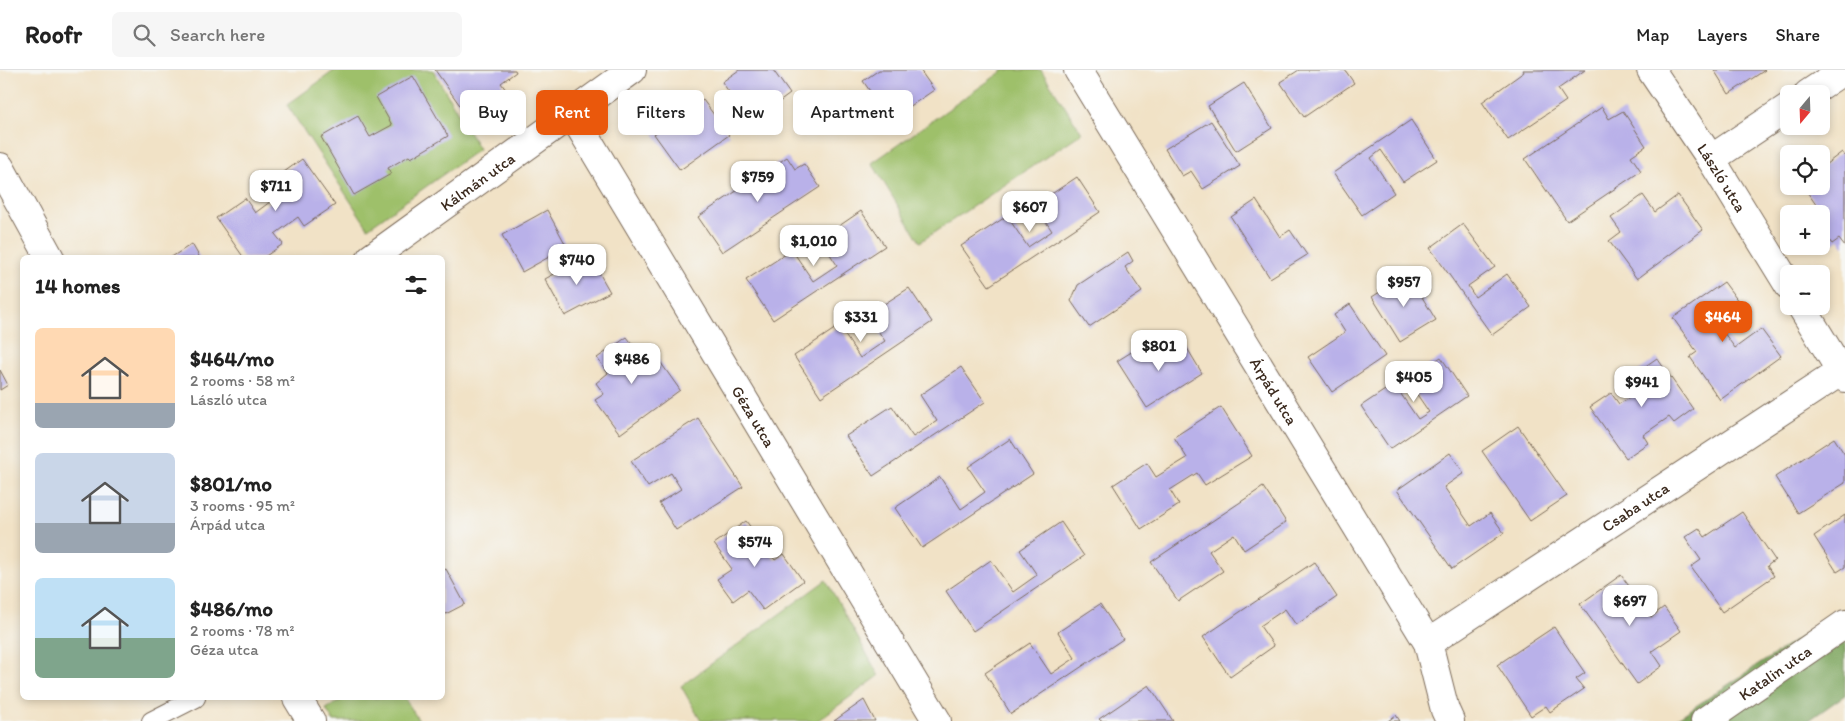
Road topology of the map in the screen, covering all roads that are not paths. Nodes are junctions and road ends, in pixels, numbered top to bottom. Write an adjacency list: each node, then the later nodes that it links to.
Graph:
1 (632, 70): 6 (street, Kálmán utca)
2 (1078, 70): 18 (street, Árpád utca)
3 (1651, 70): 10 (street, László utca)
4 (1844, 70): 5 (street)
5 (1822, 85)
6 (603, 90)
7 (1780, 113): 10 (street)
8 (540, 135): 13 (street, Kálmán utca)
9 (586, 135): 23 (street, Géza utca)
10 (1711, 159): 14 (street, László utca)
11 (0, 168): 12 (street)
12 (48, 255)
13 (375, 255)
14 (1780, 271)
15 (1806, 315): 16 (street)
16 (1843, 375): 18 (street, Csaba utca)
17 (1845, 624): 25 (street, Katalin utca)
18 (1428, 643): 24 (street, Árpád utca)
19 (192, 700): 21 (lane)
20 (298, 700): 22 (street)
21 (151, 721)
22 (310, 721)
23 (937, 721)
24 (1450, 721)
25 (1705, 721)

